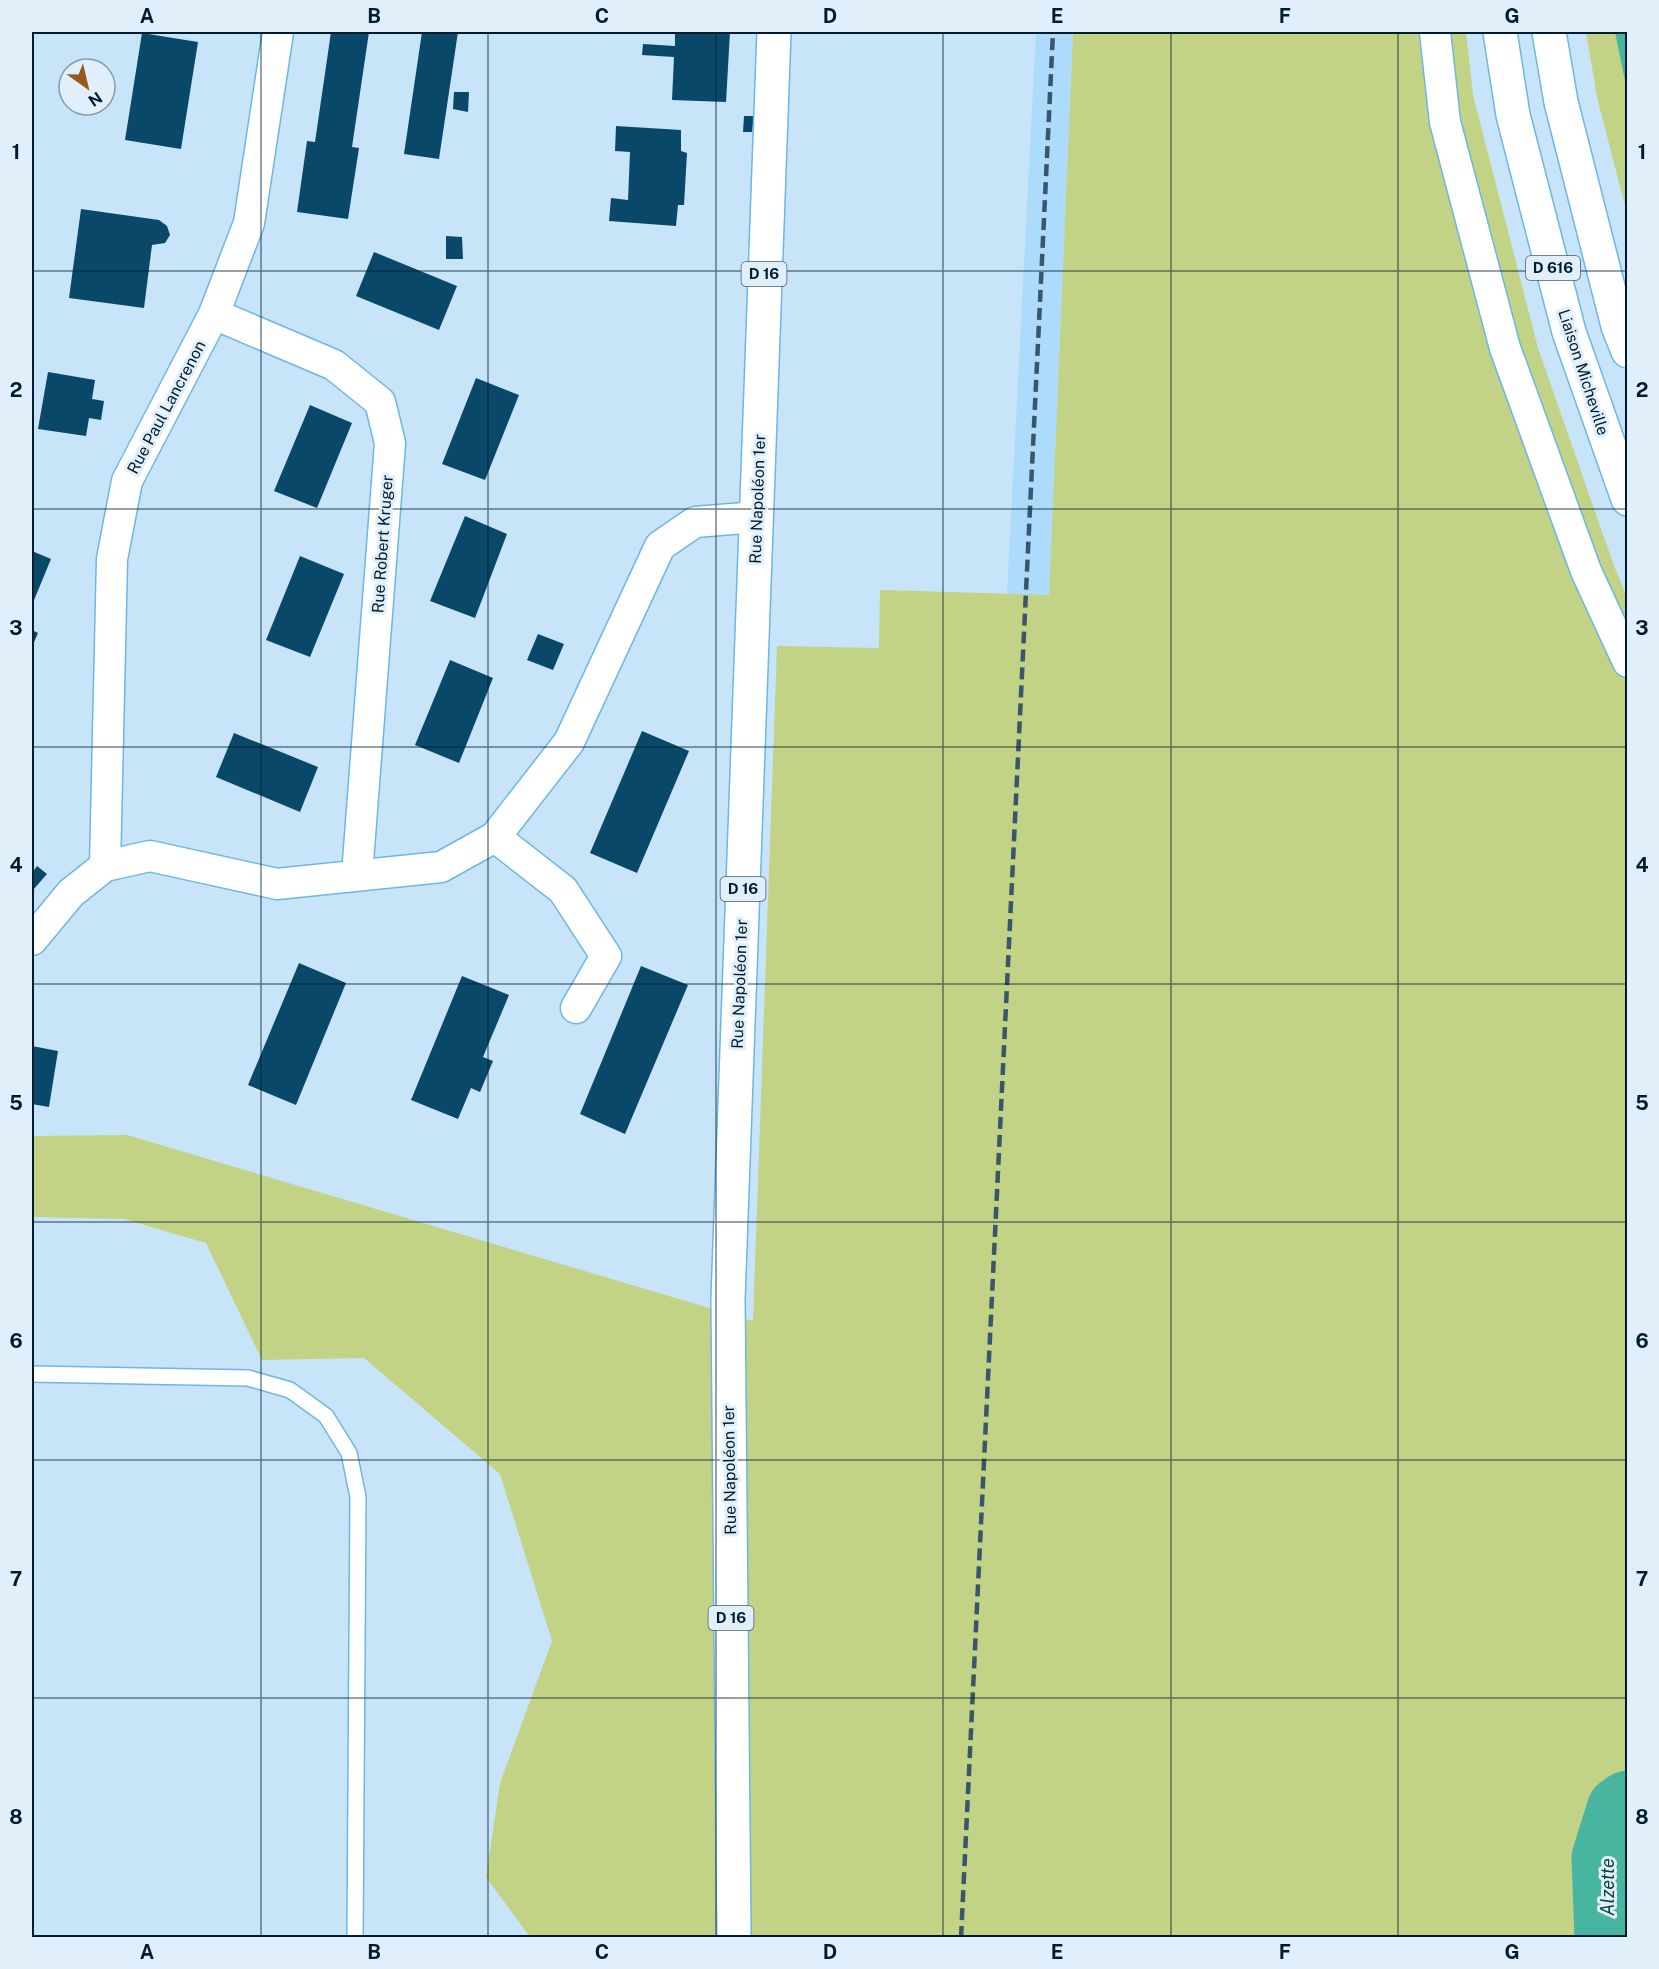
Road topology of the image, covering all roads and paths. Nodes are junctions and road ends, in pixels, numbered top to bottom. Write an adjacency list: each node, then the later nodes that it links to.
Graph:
1 (278, 32): 6 (street, Rue Paul Lancrenon)
2 (774, 32): 9 (main road, Rue Napoléon 1er / D 16)
3 (1435, 32): 10 (street)
4 (1500, 32): 8 (main road, Liaison Micheville / D 616)
5 (1549, 32): 7 (main road, D 616)
6 (214, 315): 12 (street, Rue Paul Lancrenon); 13 (street, Rue Robert Kruger)
7 (1628, 351)
8 (1628, 499)
9 (757, 517): 11 (street); 18 (main road, Rue Napoléon 1er / D 16)
10 (1628, 662)
11 (495, 837): 13 (street); 15 (street)
12 (105, 866): 13 (street); 14 (street)
13 (357, 875)
14 (32, 940)
15 (576, 1008)
16 (32, 1374): 17 (lane)
17 (355, 1938)
18 (734, 1938)

